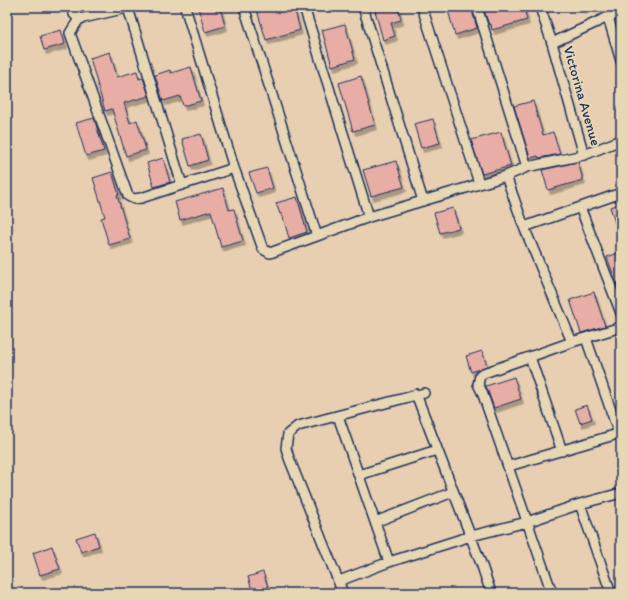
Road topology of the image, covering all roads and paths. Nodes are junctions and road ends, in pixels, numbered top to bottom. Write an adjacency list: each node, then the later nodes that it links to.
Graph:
1 (72, 7): 12 (street)
2 (185, 7): 18 (street)
3 (244, 7): 27 (street)
4 (304, 7): 25 (street)
5 (363, 7): 23 (street)
6 (422, 7): 20 (street)
7 (477, 7): 17 (street)
8 (540, 7): 13 (street, Victorina Avenue)
9 (130, 8): 12 (street); 21 (street)
10 (621, 13): 11 (street)
11 (608, 17): 13 (street); 14 (street)
12 (79, 20): 21 (street)
13 (552, 43): 16 (street, Victorina Avenue)
14 (621, 61)
15 (621, 140): 16 (street, Victorina Avenue)
16 (584, 155): 17 (street)
17 (527, 167): 19 (street)
18 (234, 168): 21 (street); 27 (street)
19 (506, 176): 20 (street); 26 (street)
20 (479, 183): 23 (street)
21 (182, 185)
22 (621, 193): 24 (street)
23 (423, 201): 25 (street)
24 (580, 207): 26 (street); 28 (street)
25 (369, 217): 27 (street)
26 (524, 228): 31 (street)
27 (317, 236)
28 (621, 313)
29 (621, 327): 30 (street)
30 (586, 338): 31 (street); 34 (street)
31 (572, 342): 32 (street)
32 (530, 356): 36 (street); 37 (street)
33 (338, 416): 35 (street); 38 (street); 46 (street)
34 (620, 434): 36 (street)
35 (437, 450): 38 (street); 39 (street)
36 (562, 450): 37 (street)
37 (509, 466): 43 (street)
38 (359, 476): 42 (street)
39 (453, 492): 42 (street); 44 (street)
40 (621, 493): 41 (street)
41 (580, 504): 43 (street); 50 (street)
42 (375, 522): 45 (street)
43 (527, 522): 44 (street); 49 (street)
44 (471, 536): 45 (street); 48 (street)
45 (389, 562): 46 (street)
46 (339, 581): 47 (street)
47 (343, 593)
48 (491, 593)
49 (552, 593)
50 (611, 593)

